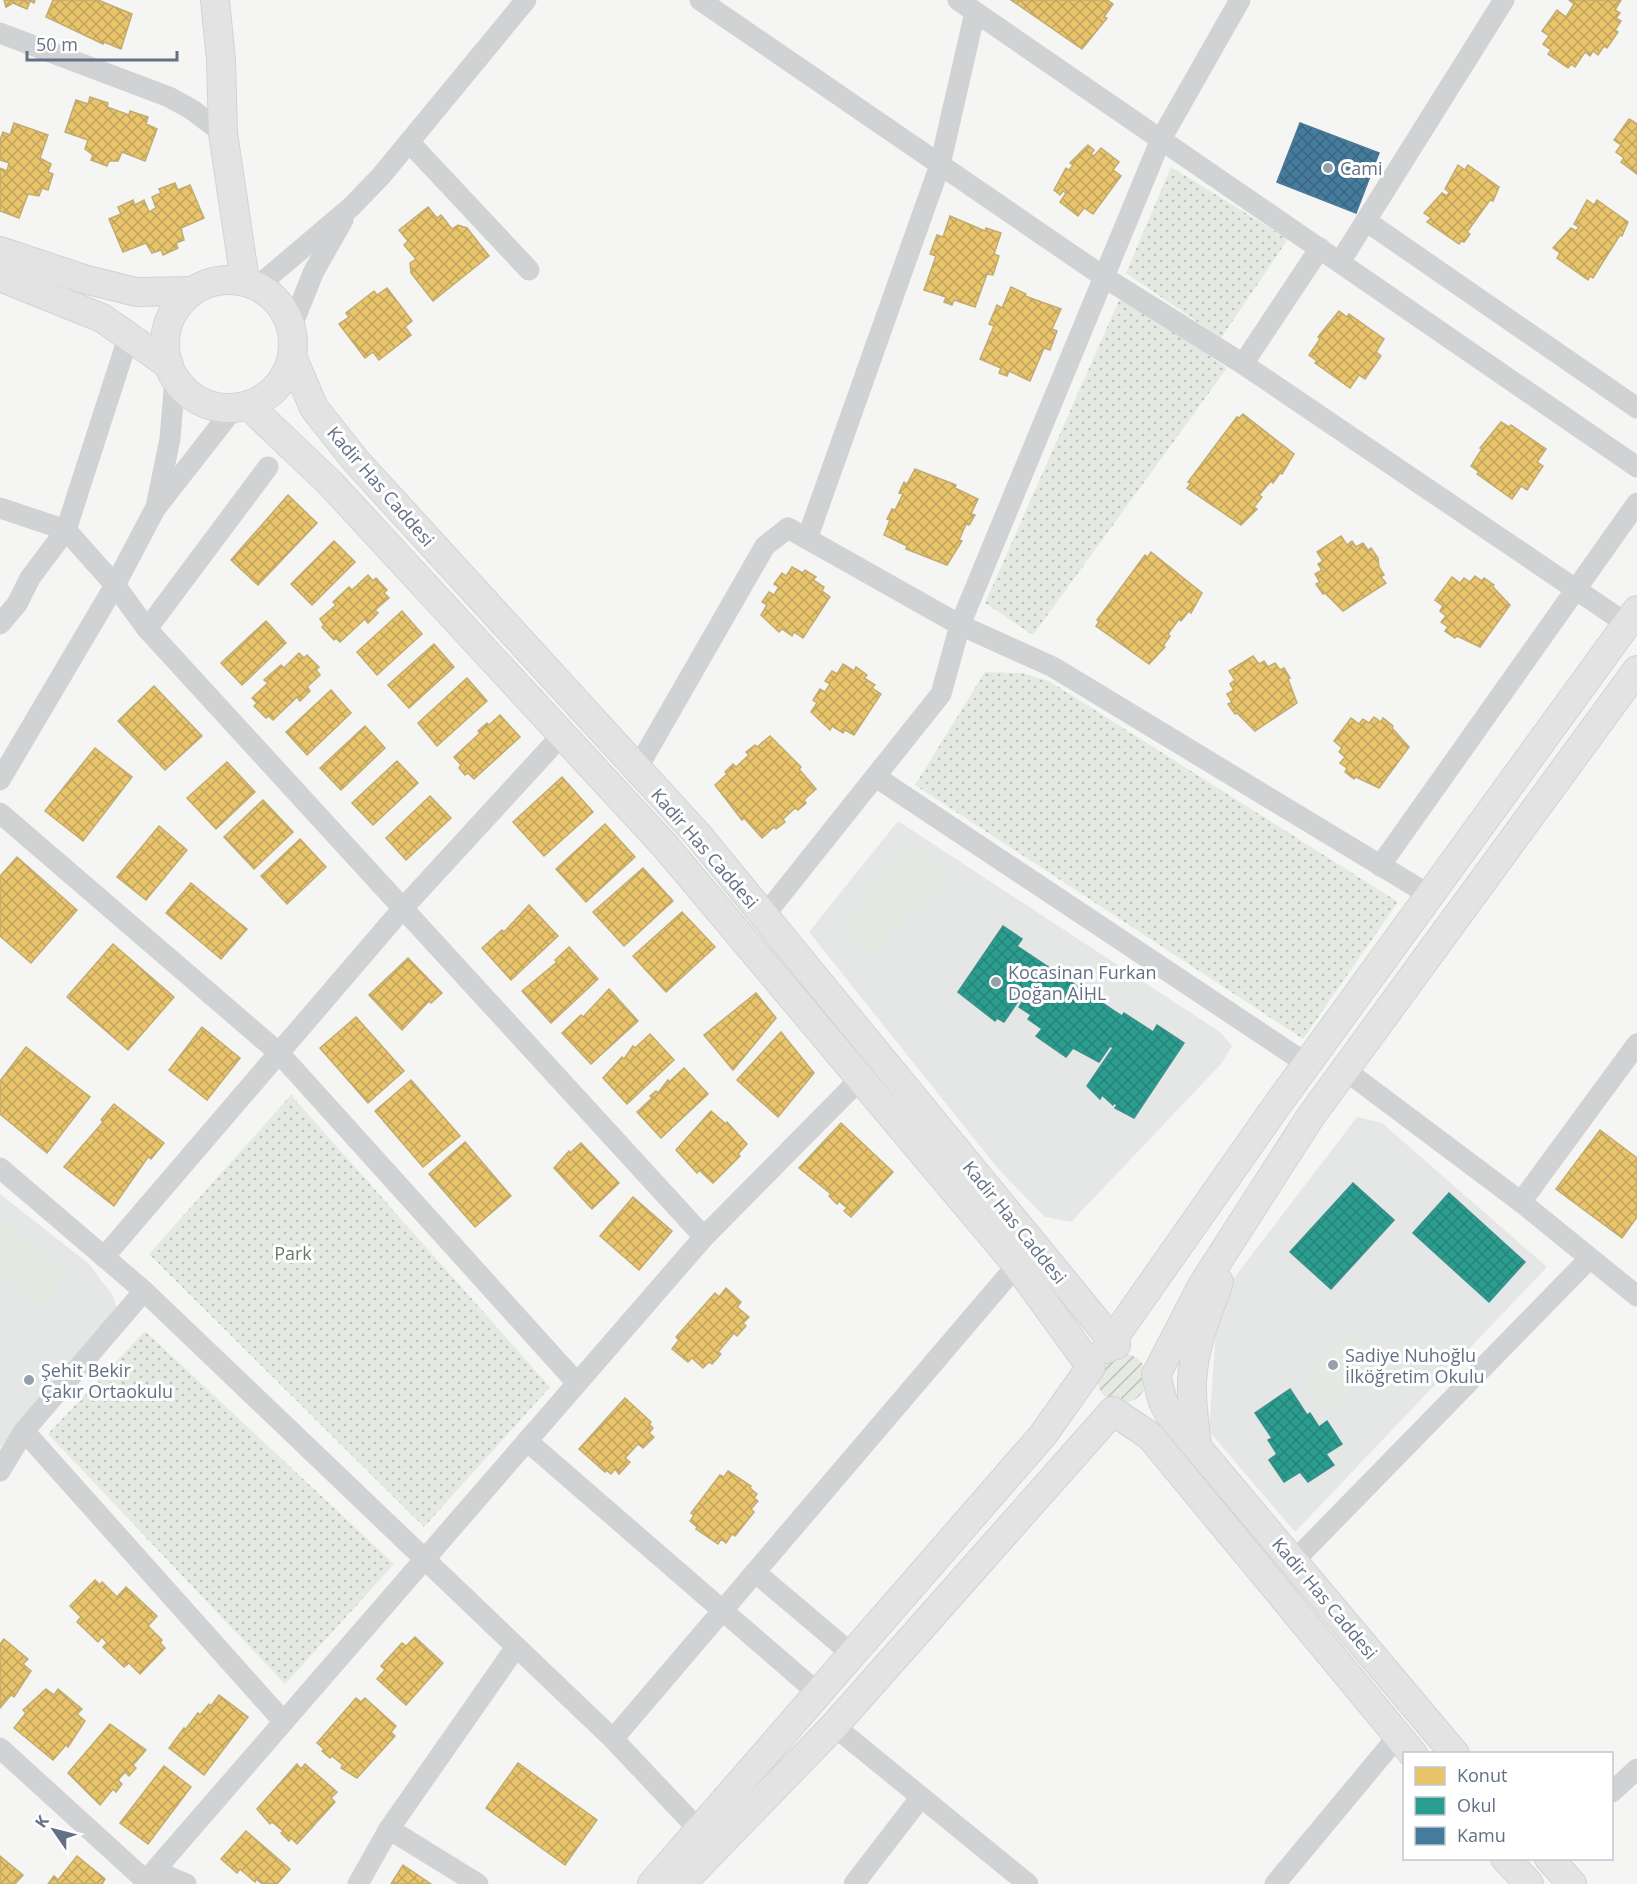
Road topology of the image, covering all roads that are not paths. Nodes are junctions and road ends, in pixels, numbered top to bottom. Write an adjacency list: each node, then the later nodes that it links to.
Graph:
1 (215, 0): 9 (street)
2 (526, 0): 11 (street)
3 (700, 0): 12 (street)
4 (958, 0): 7 (street)
5 (1240, 0): 10 (street)
6 (1504, 0): 14 (street)
7 (975, 12): 10 (street); 12 (street)
8 (0, 33): 9 (street)
9 (223, 133): 21 (street)
10 (1161, 139): 15 (street); 20 (street)
11 (410, 143): 13 (street); 18 (street)
12 (940, 165): 20 (street); 36 (street)
13 (351, 207): 21 (street); 23 (street)
14 (1366, 221): 17 (street); 29 (street)
15 (1320, 249): 17 (street); 26 (street)
16 (0, 251): 22 (street)
17 (1340, 262): 31 (street)
18 (530, 270)
19 (0, 277): 24 (street)
20 (1104, 277): 26 (street); 41 (street)
21 (251, 284): 22 (street); 23 (street)
22 (192, 291): 27 (street)
23 (291, 328): 25 (street)
24 (129, 335): 27 (street); 35 (street)
25 (292, 356): 28 (street); 45 (street, Kadir Has Caddesi)
26 (1243, 364): 38 (street)
27 (172, 371): 28 (street); 34 (street)
28 (241, 406): 34 (street); 44 (street, Kadir Has Caddesi)
29 (1637, 408)
30 (268, 467): 42 (street)
31 (1637, 467)
32 (1637, 503): 38 (street)
33 (0, 508): 35 (street)
34 (155, 508): 37 (street)
35 (66, 530): 37 (street); 40 (street)
36 (807, 539): 41 (street); 45 (street)
37 (115, 585): 42 (street); 47 (street)
38 (1575, 591): 39 (street); 49 (street)
39 (1632, 617): 50 (street)
40 (0, 624)
41 (960, 625): 46 (street); 49 (street)
42 (147, 629): 51 (street)
43 (1637, 670): 56 (street)
44 (562, 735): 51 (street); 57 (street, Kadir Has Caddesi)
45 (637, 770): 52 (street, Kadir Has Caddesi)
46 (876, 777): 52 (street); 55 (street)
47 (0, 780)
48 (0, 813): 54 (street)
49 (1380, 866): 50 (street)
50 (1431, 896): 55 (street)
51 (404, 907): 54 (street); 61 (street)
52 (764, 916): 67 (street, Kadir Has Caddesi)
53 (1637, 1044): 59 (street)
54 (279, 1053): 62 (street); 69 (street)
55 (1307, 1064): 67 (street)
56 (1345, 1070): 59 (street); 60 (street)
57 (860, 1079): 61 (street); 64 (street, Kadir Has Caddesi)
58 (0, 1168): 62 (street)
59 (1521, 1202): 63 (street)
60 (1246, 1217): 68 (street); 73 (street)
61 (705, 1237): 69 (street)
62 (104, 1257): 65 (street)
63 (1590, 1258): 66 (street); 76 (street)
64 (1017, 1264): 67 (street, Kadir Has Caddesi); 77 (street)
65 (144, 1291): 71 (street); 75 (street)
66 (1637, 1296)
67 (1106, 1350): 68 (street); 70 (street); 80 (street)
68 (1156, 1375): 70 (street); 73 (street, Kadir Has Caddesi)
69 (577, 1383): 72 (street)
70 (1113, 1411): 83 (street); 85 (street, Kadir Has Caddesi)
71 (24, 1431): 74 (street); 82 (street)
72 (526, 1441): 75 (street); 78 (street)
73 (1197, 1446): 76 (street, Kadir Has Caddesi)
74 (0, 1471)
75 (425, 1557): 79 (street); 82 (street)
76 (1294, 1561): 87 (street, Kadir Has Caddesi)
77 (755, 1572): 78 (street); 80 (street)
78 (722, 1610): 81 (street); 84 (street)
79 (516, 1647): 84 (street); 91 (street)
80 (853, 1655): 81 (street)
81 (819, 1694): 92 (street)
82 (283, 1721): 95 (street)
83 (834, 1726): 90 (street); 100 (street)
84 (613, 1739): 92 (street)
85 (1406, 1745): 103 (street)
86 (0, 1748): 95 (street)
87 (1453, 1752)
88 (1637, 1769): 89 (street)
89 (1613, 1790)
90 (921, 1797): 101 (street); 102 (street)
91 (389, 1829): 97 (street); 98 (street)
92 (699, 1830): 99 (street)
93 (1507, 1860): 104 (street)
94 (1551, 1860): 105 (street)
95 (148, 1879): 96 (street)
96 (186, 1884)
97 (358, 1884)
98 (478, 1884)
99 (652, 1884)
100 (681, 1884)
101 (854, 1884)
102 (1028, 1884)
103 (1275, 1884)
104 (1529, 1884)
105 (1572, 1884)

